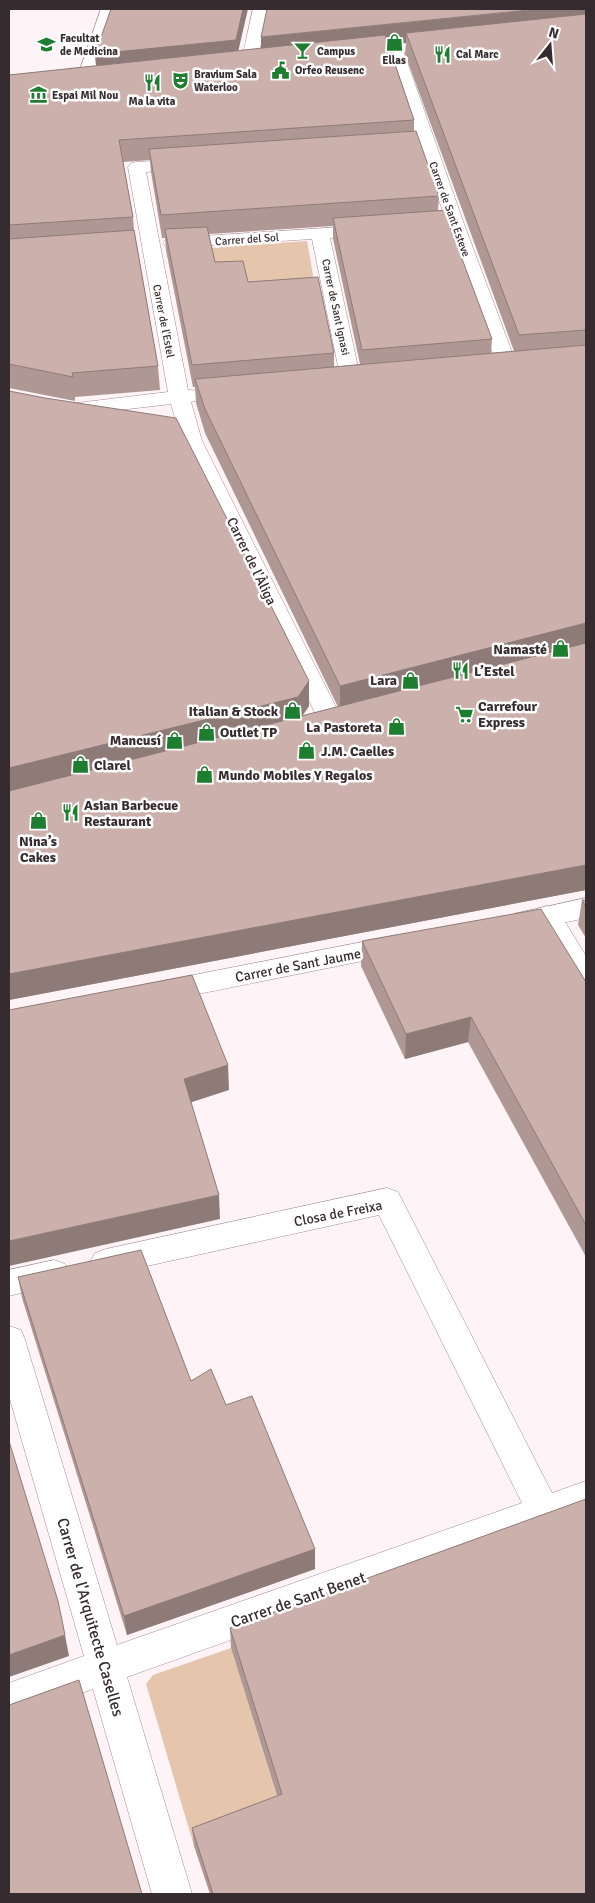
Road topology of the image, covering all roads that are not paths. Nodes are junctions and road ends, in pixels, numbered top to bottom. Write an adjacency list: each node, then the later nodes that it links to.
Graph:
1 (109, 9): 8 (street)
2 (261, 9): 6 (street)
3 (414, 48): 4 (street)
4 (395, 50): 5 (street); 10 (street, Carrer de Sant Esteve)
5 (376, 52)
6 (209, 70)
7 (102, 82): 8 (street)
8 (82, 84): 9 (street)
9 (64, 86)
10 (428, 146): 11 (street); 13 (street, Carrer de Sant Esteve)
11 (370, 150)
12 (205, 162): 17 (street, Carrer de l'Estel)
13 (455, 224): 14 (street); 18 (street, Carrer de Sant Esteve)
14 (436, 225)
15 (387, 229): 16 (street, Carrer del Sol)
16 (320, 234): 17 (street, Carrer del Sol); 19 (street, Carrer de Sant Ignasi)
17 (140, 246): 21 (street, Carrer de l'Estel)
18 (508, 368)
19 (352, 381)
20 (217, 393): 21 (street)
21 (179, 396): 22 (street); 23 (street, Carrer de l'Àliga)
22 (9, 398)
23 (332, 723)
24 (586, 908): 25 (street)
25 (547, 916): 26 (street); 28 (street)
26 (498, 926)
27 (420, 941): 29 (street, Carrer de Sant Jaume)
28 (586, 978)
29 (136, 996)
30 (9, 1283): 33 (street, Closa de Freixa)
31 (9, 1340): 34 (street, Carrer de l'Arquitecte Caselles)
32 (586, 1496): 33 (street, Carrer de Sant Benet)
33 (544, 1512): 34 (street, Carrer de Sant Benet)
34 (106, 1666): 35 (street, Carrer de Sant Benet); 36 (street, Carrer de l'Arquitecte Caselles)
35 (9, 1701)
36 (172, 1894)

